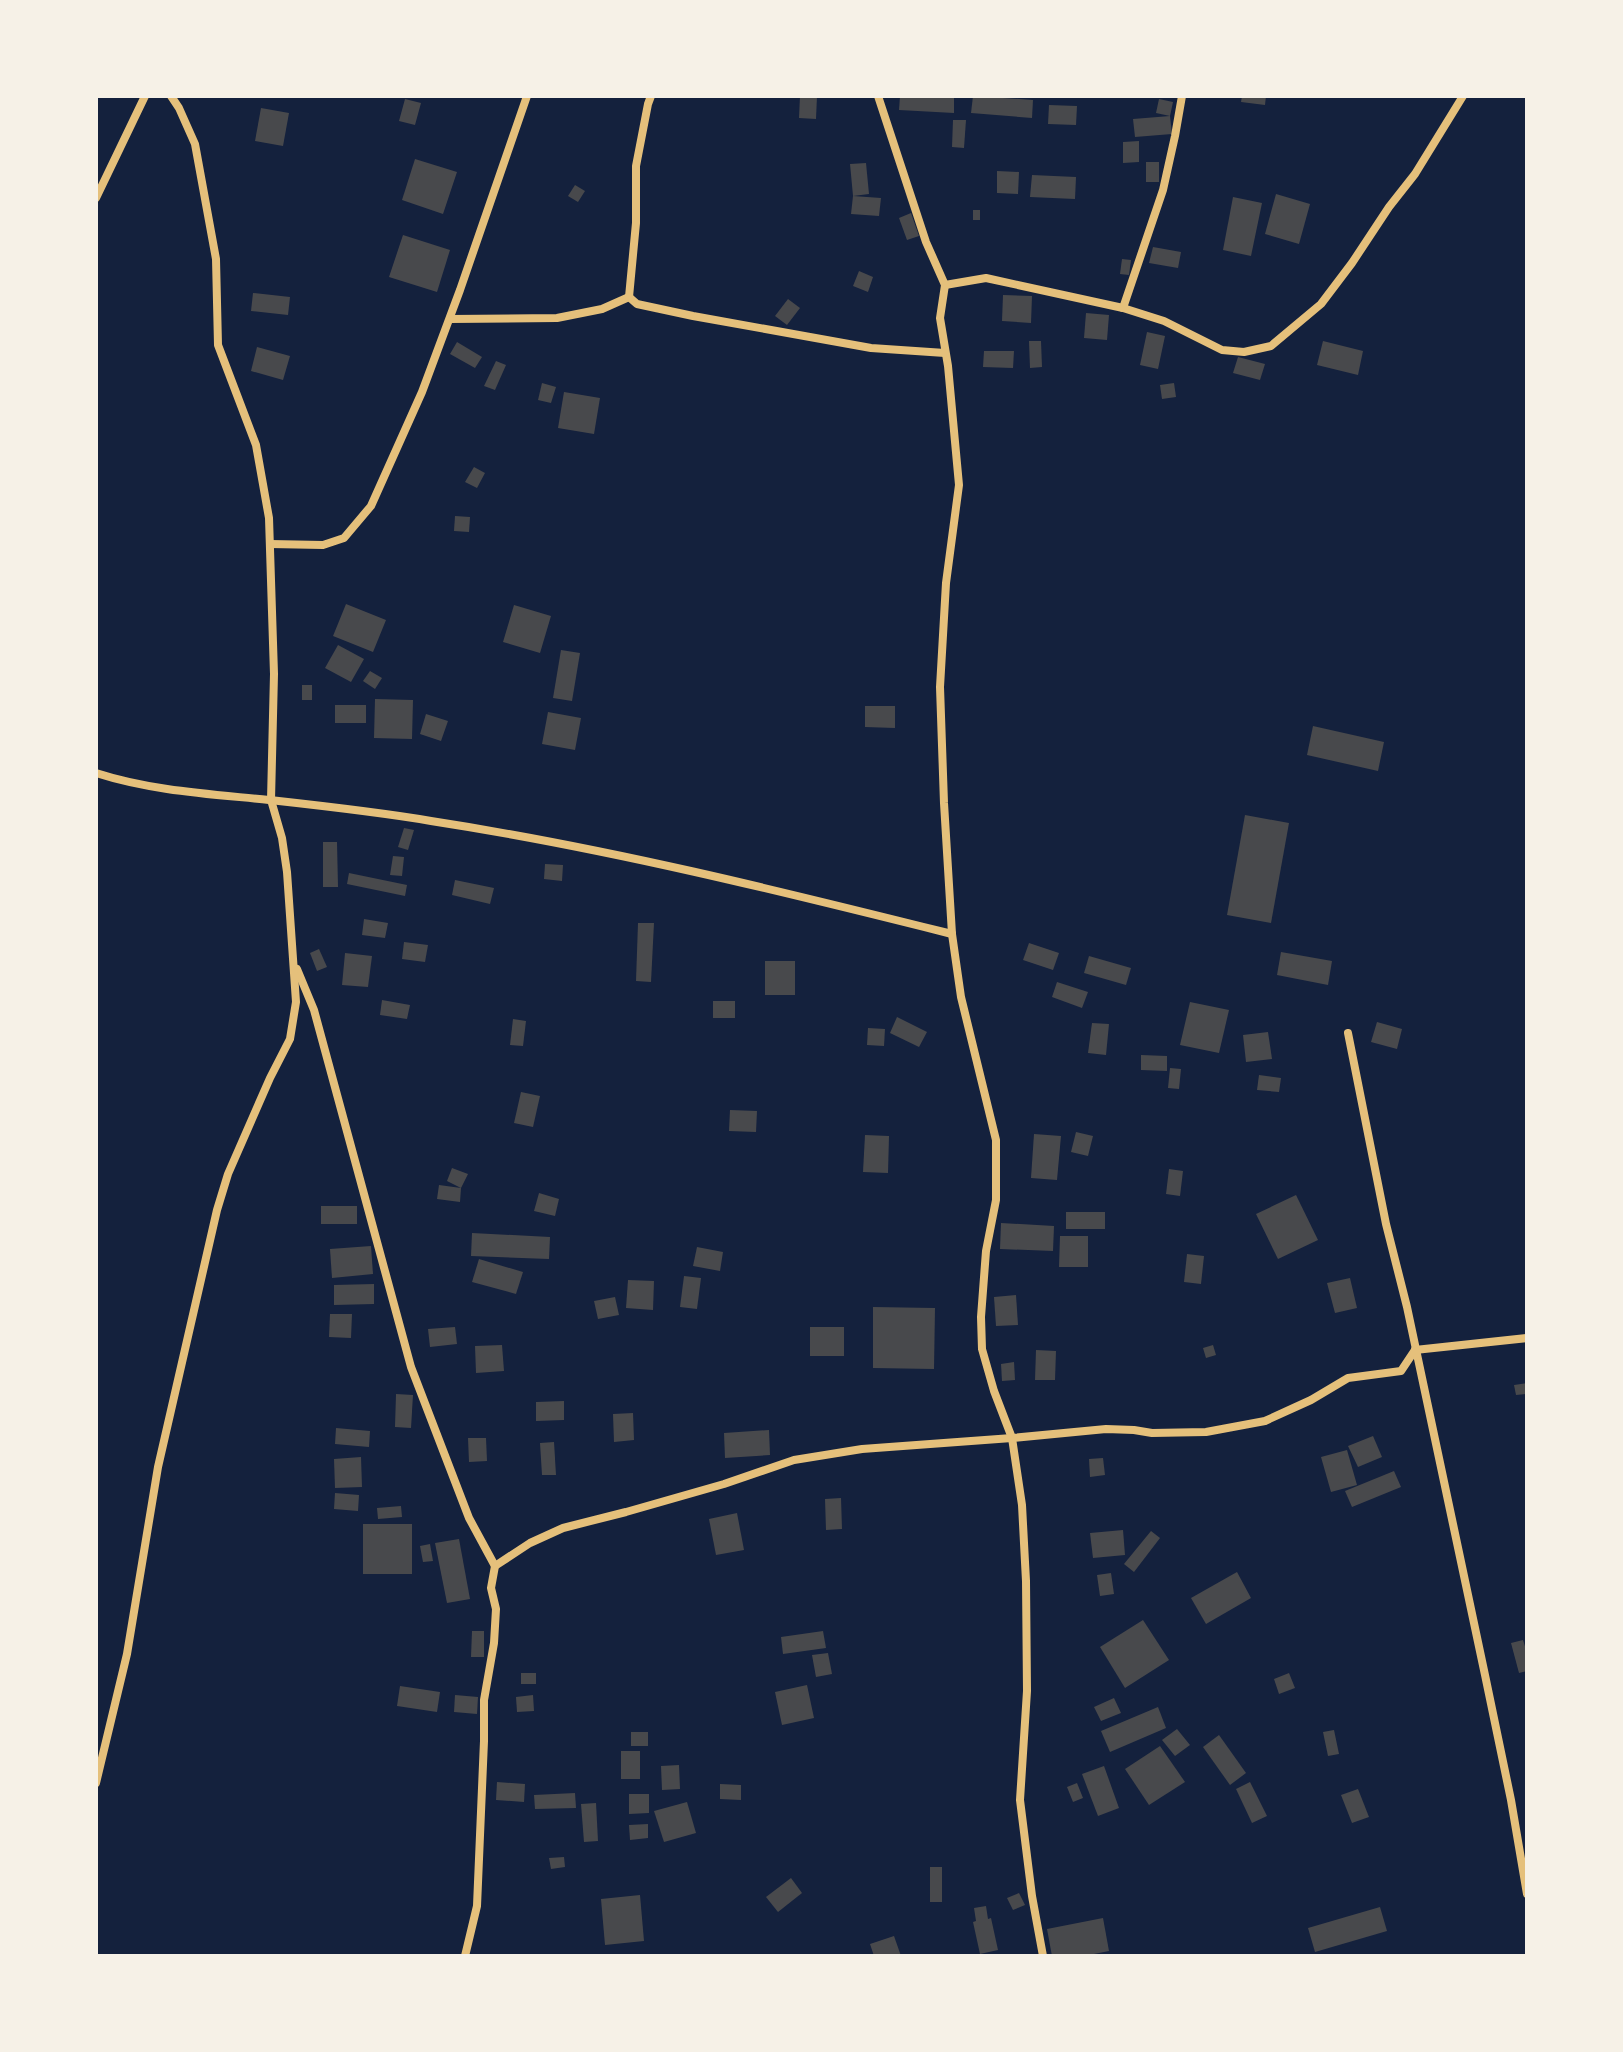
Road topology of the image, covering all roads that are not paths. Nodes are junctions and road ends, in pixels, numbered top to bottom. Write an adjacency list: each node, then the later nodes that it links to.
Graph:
1 (145, 96): 8 (street)
2 (171, 96): 14 (street)
3 (527, 96): 12 (street)
4 (651, 96): 10 (street)
5 (878, 96): 9 (street)
6 (1182, 96): 11 (street)
7 (1463, 96): 11 (street)
8 (96, 198)
9 (945, 285): 11 (street); 13 (street)
10 (629, 297): 12 (street); 13 (street)
11 (1123, 308)
12 (450, 319): 14 (street)
13 (945, 353): 17 (street)
14 (270, 544): 16 (street)
15 (96, 773): 16 (street)
16 (271, 800): 17 (street); 18 (street)
17 (952, 934): 22 (street)
18 (294, 961): 23 (street); 24 (street)
19 (1348, 1033): 21 (street)
20 (1527, 1338): 21 (street)
21 (1415, 1350): 22 (street); 25 (street)
22 (1012, 1438): 23 (street); 27 (street)
23 (495, 1566): 26 (street)
24 (96, 1783)
25 (1527, 1894)
26 (465, 1956)
27 (1043, 1956)

